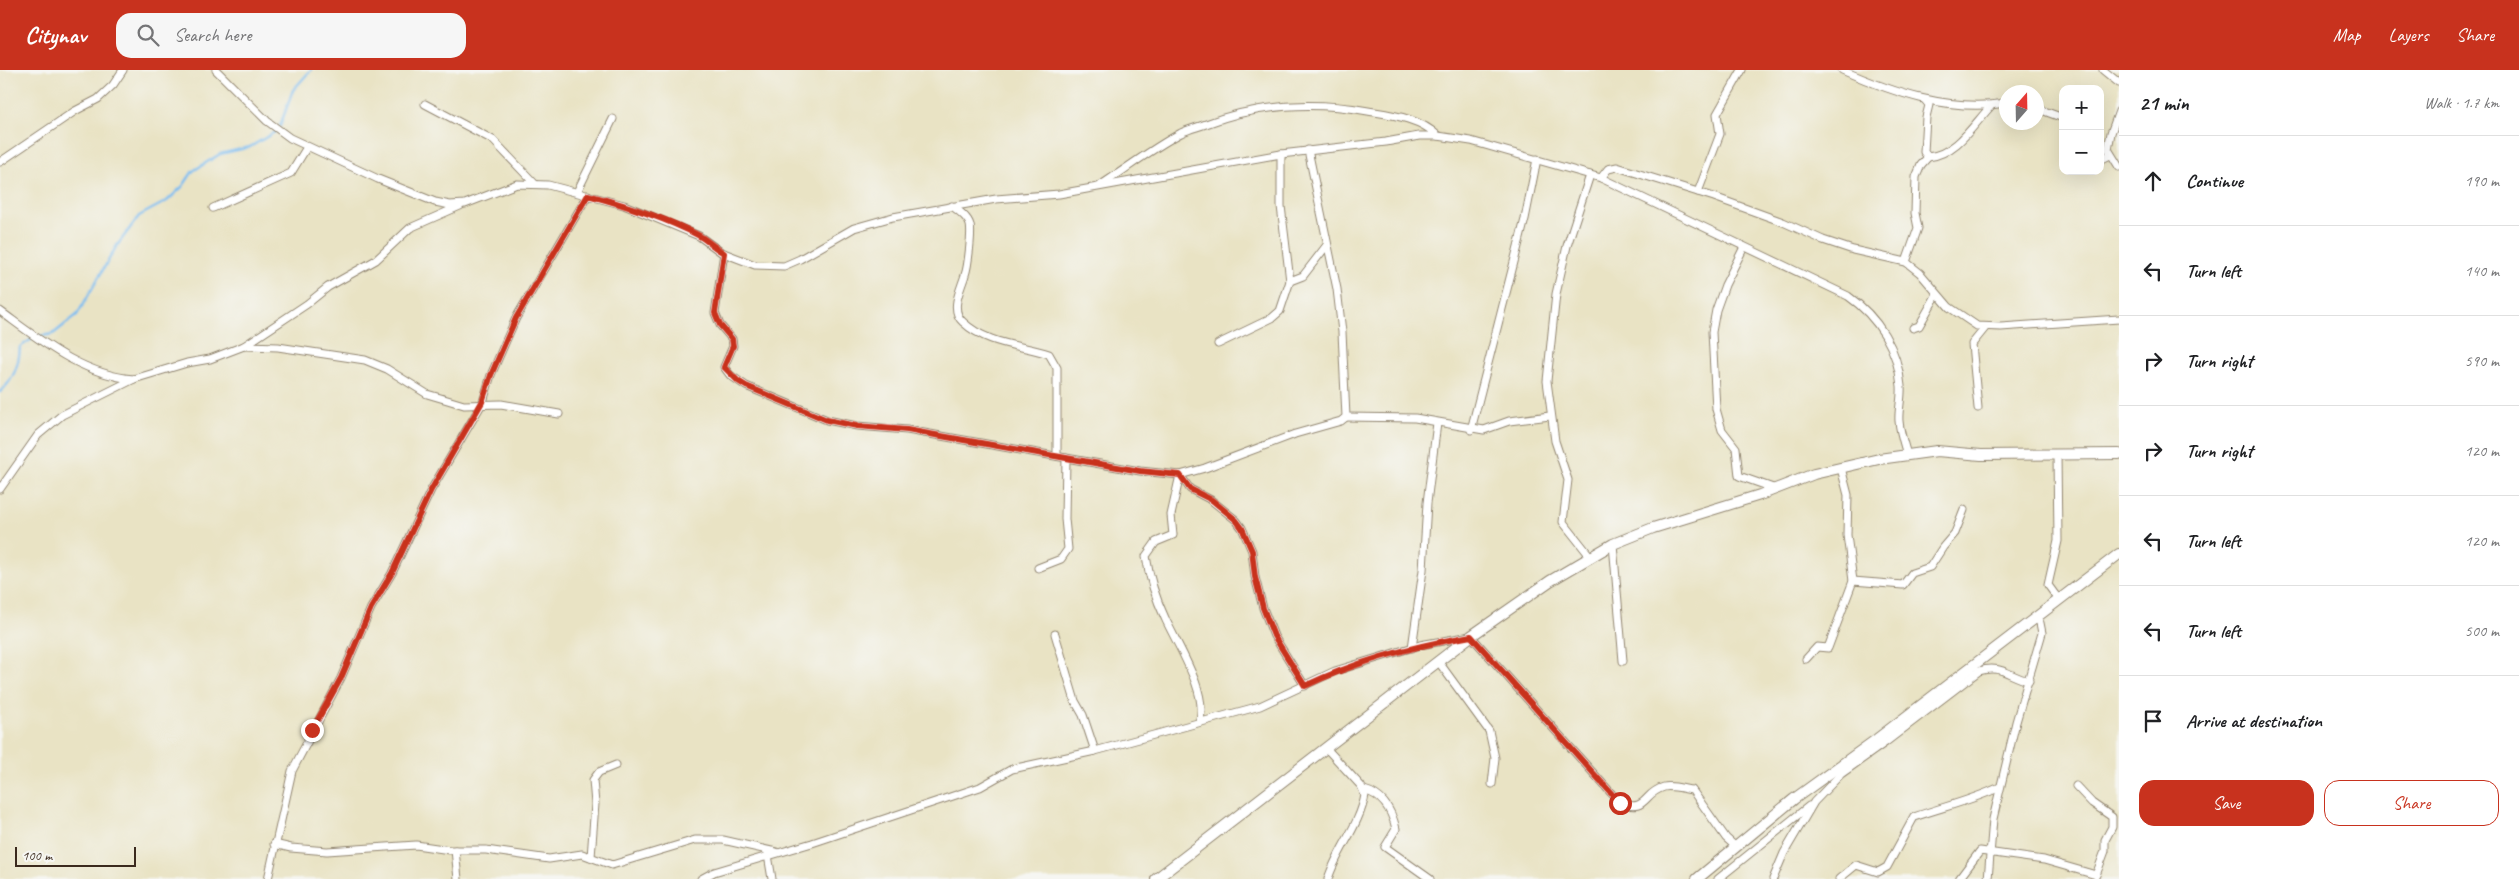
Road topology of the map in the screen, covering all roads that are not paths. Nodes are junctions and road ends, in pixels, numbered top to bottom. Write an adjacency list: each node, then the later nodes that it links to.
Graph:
1 (123, 70): 24 (street)
2 (216, 70): 17 (street)
3 (1742, 70): 31 (street)
4 (1842, 70): 7 (street)
5 (2103, 70): 6 (street)
6 (2119, 83)
7 (1925, 100): 10 (street); 21 (street)
8 (425, 104): 28 (street)
9 (1999, 104): 10 (street)
10 (1991, 106): 21 (street)
11 (2044, 111): 13 (street)
12 (2119, 111): 19 (street)
13 (2059, 117)
14 (613, 119): 30 (street)
15 (1438, 136): 18 (street); 23 (street); 29 (street)
16 (2104, 146): 19 (street)
17 (307, 147): 33 (street); 35 (street)
18 (1308, 150): 20 (street); 36 (street)
19 (2109, 152): 22 (street); 25 (street)
20 (1281, 154): 29 (street); 40 (street)
21 (1928, 156): 39 (street)
22 (2104, 156)
23 (1537, 159): 26 (street); 55 (street)
24 (0, 162)
25 (2119, 167)
26 (1590, 175): 27 (street); 52 (street)
27 (1600, 178): 31 (street); 37 (street)
28 (534, 183): 30 (street); 33 (street)
29 (1096, 188): 34 (street)
30 (577, 192): 32 (street)
31 (1698, 192): 39 (street)
32 (588, 195): 38 (street); 49 (street)
33 (465, 204): 47 (street)
34 (952, 206): 38 (street); 59 (street)
35 (213, 208)
36 (1327, 245): 40 (street); 53 (street)
37 (1744, 247): 58 (street); 64 (street)
38 (724, 253): 59 (street)
39 (1906, 262): 41 (street)
40 (1290, 280): 46 (street)
41 (1937, 294): 44 (street); 45 (street)
42 (0, 311): 48 (street)
43 (2119, 319): 45 (street)
44 (1913, 328)
45 (1985, 328): 50 (street)
46 (1218, 344)
47 (244, 346): 48 (street); 49 (street)
48 (134, 379): 63 (street)
49 (482, 402): 51 (street); 90 (street)
50 (1978, 408)
51 (560, 414)
52 (1550, 416): 55 (street); 68 (street)
53 (1346, 417): 54 (street); 62 (street)
54 (1437, 423): 55 (street); 75 (street)
55 (1471, 430)
56 (2056, 454): 57 (street); 58 (street); 71 (street)
57 (2119, 454)
58 (1907, 455): 61 (street)
59 (1057, 456): 60 (street)
60 (1066, 458): 62 (street); 69 (street)
61 (1841, 468): 64 (street); 70 (street)
62 (1180, 475): 80 (street); 81 (street)
63 (0, 489)
64 (1776, 489): 66 (street)
65 (1964, 510): 70 (street)
66 (1614, 544): 68 (street); 78 (street)
67 (2119, 554): 71 (street)
68 (1590, 556): 74 (street)
69 (1038, 568)
70 (1853, 581): 76 (street)
71 (2059, 600): 72 (street)
72 (2036, 617): 79 (street); 91 (street)
73 (1055, 634): 83 (street)
74 (1471, 636): 75 (street); 77 (street); 91 (street)
75 (1412, 648): 80 (street)
76 (1806, 659)
77 (1438, 660): 82 (street); 85 (street)
78 (1623, 661)
79 (2029, 681): 87 (street); 89 (street)
80 (1305, 686): 81 (street)
81 (1199, 722): 83 (street)
82 (1326, 748): 88 (street); 101 (street)
83 (1095, 751): 94 (street)
84 (616, 765): 96 (street)
85 (1492, 784)
86 (2076, 786): 93 (street)
87 (2000, 787): 93 (street); 107 (street)
88 (1364, 790): 102 (street); 103 (street)
89 (1814, 802): 105 (street); 106 (street)
90 (274, 844): 92 (street); 97 (street)
91 (1736, 847): 104 (street)
92 (455, 850): 96 (street); 98 (street)
93 (1990, 851): 108 (street); 109 (street)
94 (778, 852): 95 (street); 96 (street)
95 (768, 855): 99 (street); 100 (street)
96 (591, 858)
97 (268, 879)
98 (458, 879)
99 (700, 879)
100 (772, 879)
101 (1156, 879)
102 (1328, 879)
103 (1430, 879)
104 (1697, 879)
105 (1718, 879)
106 (1773, 879)
107 (1839, 879)
108 (1959, 879)
109 (1988, 879)

